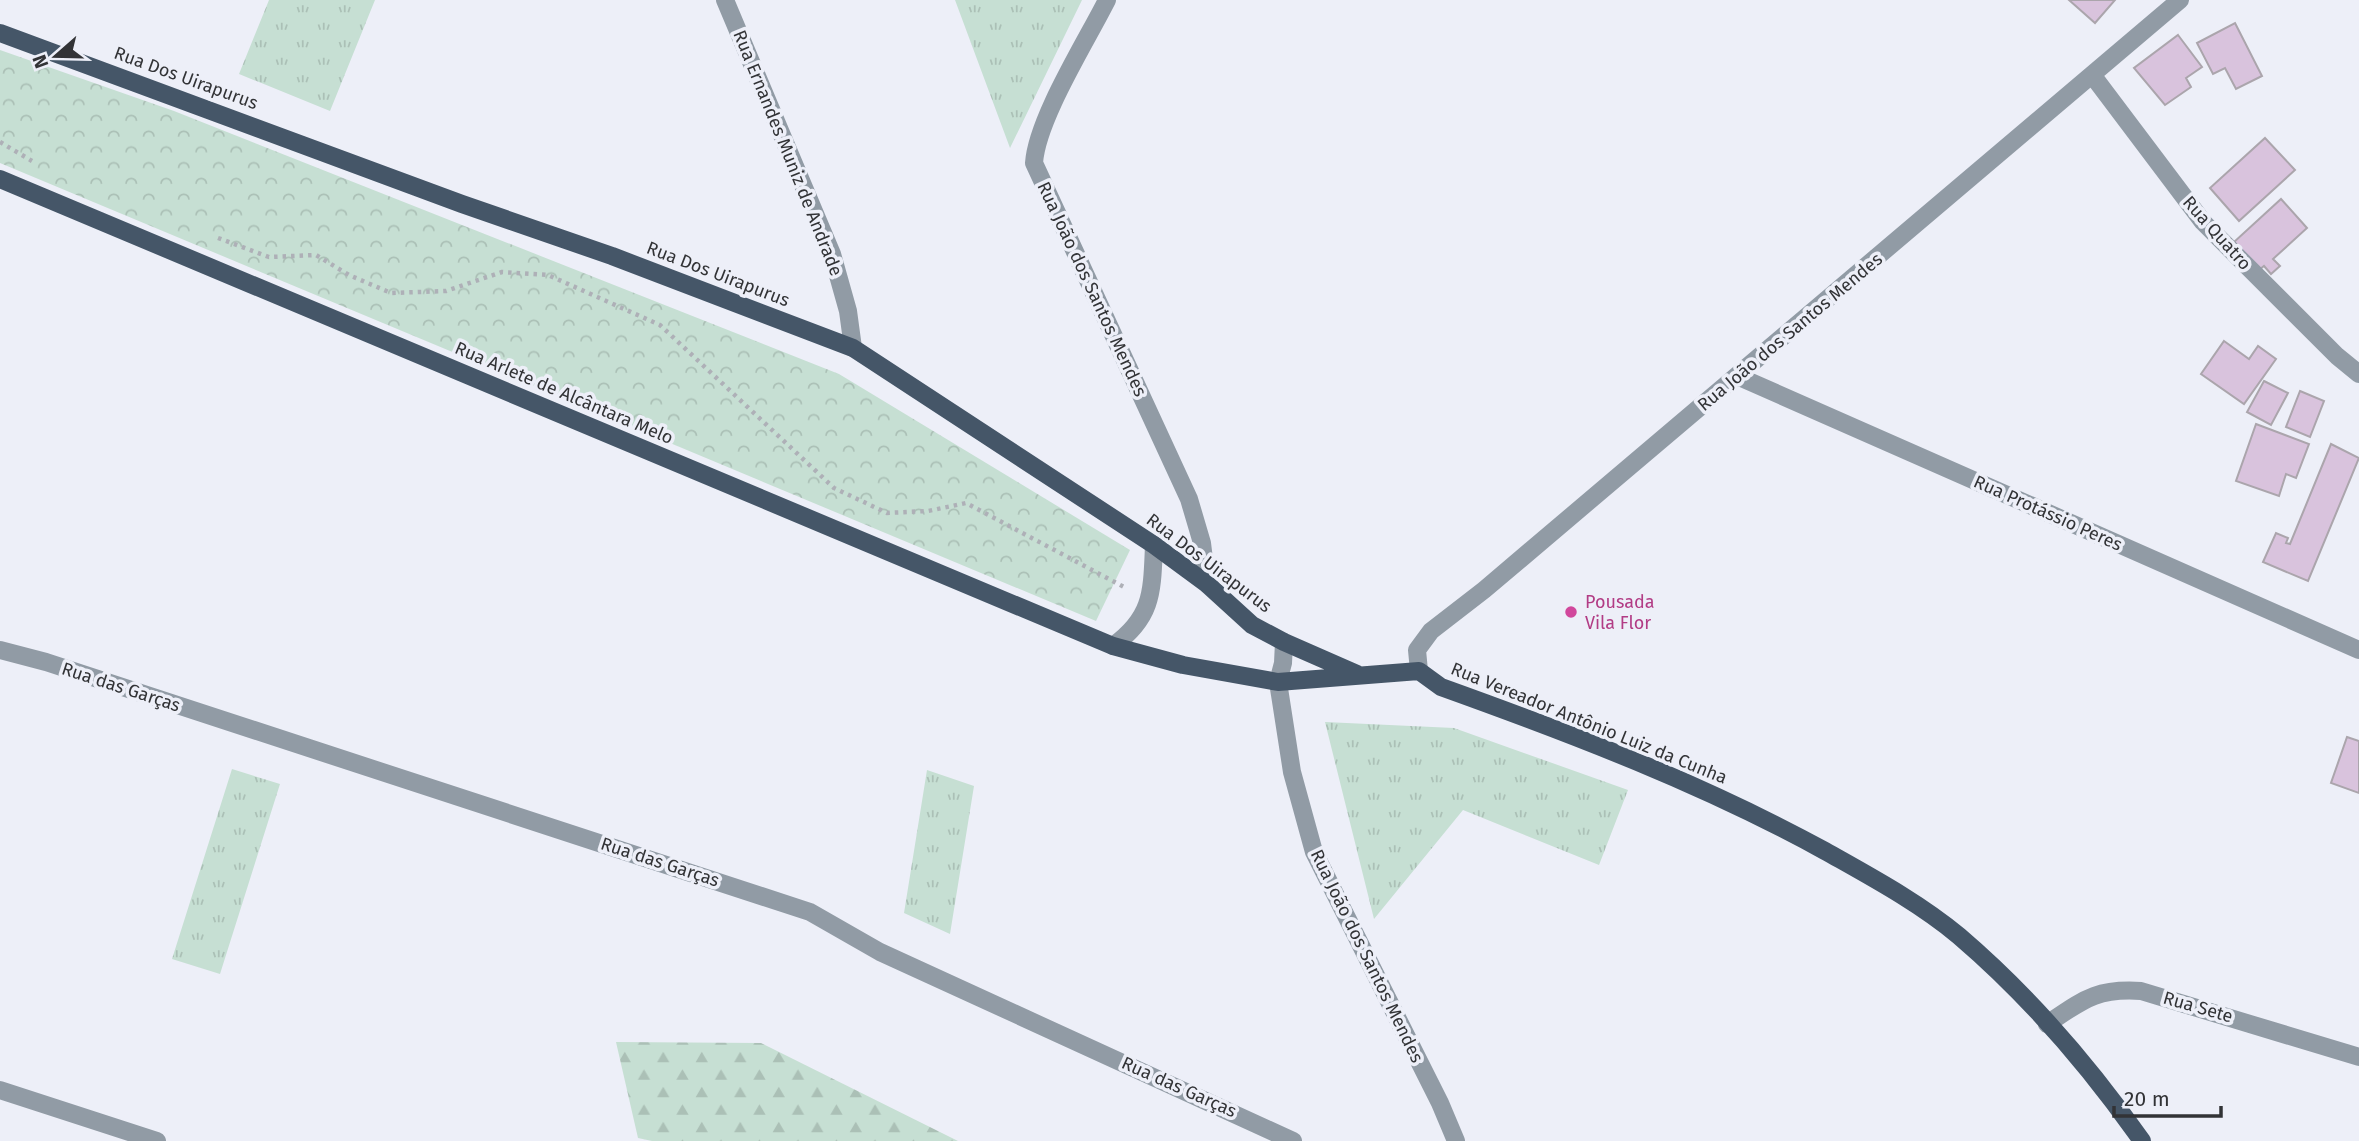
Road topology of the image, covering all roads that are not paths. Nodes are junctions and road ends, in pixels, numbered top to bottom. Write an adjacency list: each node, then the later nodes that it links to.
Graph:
1 (725, 0): 7 (street, Rua Ernandes Muniz de Andrade)
2 (1107, 0): 11 (street, Rua João dos Santos Mendes)
3 (2180, 0): 5 (street, Rua João dos Santos Mendes)
4 (0, 33): 7 (main road, Rua Dos Uirapurus)
5 (2094, 76): 8 (street, Rua Quatro); 9 (street, Rua João dos Santos Mendes)
6 (0, 179): 13 (main road, Rua Arlete de Alcântara Melo)
7 (853, 348): 10 (main road, Rua Dos Uirapurus)
8 (2359, 374)
9 (1737, 376): 15 (street, Rua Protássio Peres); 16 (street, Rua João dos Santos Mendes)
10 (1154, 545): 11 (main road, Rua Dos Uirapurus); 13 (street)
11 (1207, 584): 12 (main road, Rua Dos Uirapurus)
12 (1284, 642): 17 (main road, Rua Dos Uirapurus); 18 (street, Rua João dos Santos Mendes)
13 (1113, 646): 18 (main road, Rua Arlete de Alcântara Melo)
14 (0, 650): 23 (street, Rua das Garças)
15 (2359, 650)
16 (1419, 671): 17 (main road); 19 (main road, Rua Vereador Antônio Luiz da Cunha)
17 (1360, 675): 18 (main road, Rua Arlete de Alcântara Melo)
18 (1278, 682): 24 (street, Rua João dos Santos Mendes)
19 (2047, 1024): 20 (street, Rua Sete); 25 (main road, Rua Vereador Antônio Luiz da Cunha)
20 (2357, 1051)
21 (0, 1090): 22 (street)
22 (157, 1141)
23 (1293, 1141)
24 (1456, 1141)
25 (2142, 1141)

